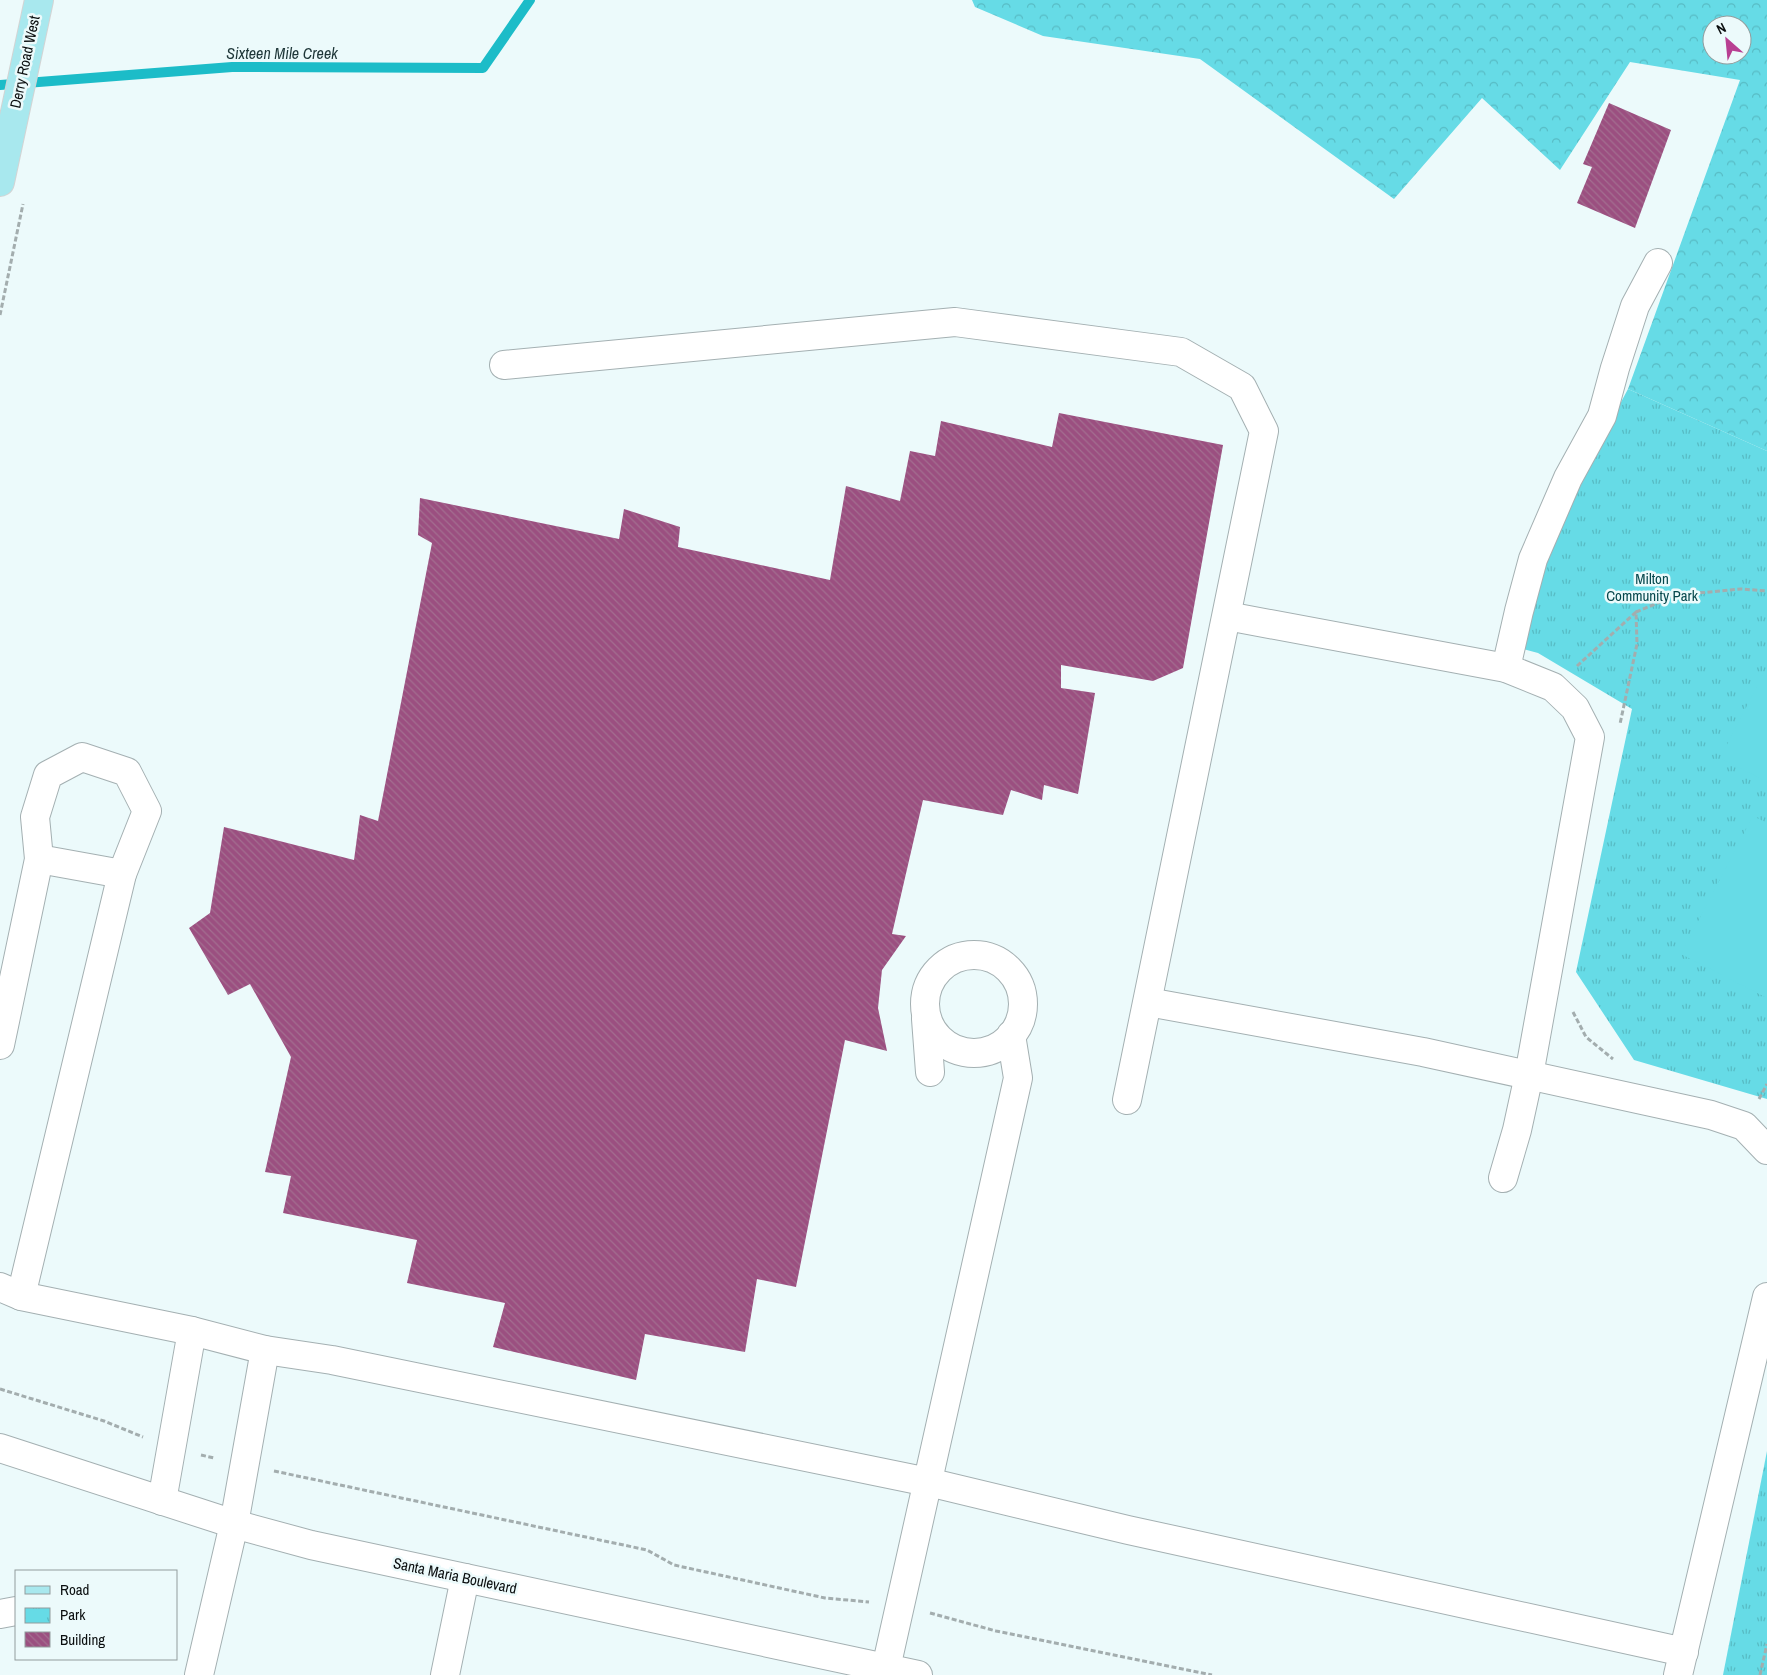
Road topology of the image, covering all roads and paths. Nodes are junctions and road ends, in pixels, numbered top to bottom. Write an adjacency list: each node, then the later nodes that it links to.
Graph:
1 (38, 0): 2 (main road, Derry Road West)
2 (0, 182)
3 (22, 205): 5 (path)
4 (1658, 263): 10 (street)
5 (0, 315)
6 (504, 365): 9 (street)
7 (1767, 591): 8 (path)
8 (1636, 612): 11 (path); 12 (path)
9 (1227, 616): 10 (street); 15 (street)
10 (1506, 668): 11 (street)
11 (1553, 687): 22 (street)
12 (1618, 732)
13 (39, 860): 14 (street); 14 (street); 19 (street)
14 (122, 874): 28 (street)
15 (1148, 1002): 22 (street); 24 (street)
16 (1571, 1008): 20 (path)
17 (925, 1013): 18 (street); 18 (street); 21 (street)
18 (1011, 1036): 36 (street)
19 (0, 1045)
20 (1618, 1061)
21 (930, 1072)
22 (1529, 1075): 26 (street); 27 (street)
23 (1767, 1084): 25 (path)
24 (1126, 1100)
25 (1756, 1106)
26 (1767, 1150)
27 (1503, 1178)
28 (11, 1292): 30 (street)
29 (1767, 1298): 46 (street)
30 (192, 1331): 31 (street); 34 (street)
31 (265, 1350): 35 (street); 36 (street)
32 (0, 1389): 34 (path)
33 (0, 1448): 37 (street, Santa Maria Boulevard)
34 (171, 1448): 35 (path); 37 (street)
35 (244, 1464): 38 (street); 40 (path)
36 (928, 1482): 40 (street); 46 (street)
37 (162, 1501): 38 (street, Santa Maria Boulevard)
38 (234, 1524): 39 (street, Santa Maria Boulevard); 48 (street)
39 (465, 1578): 47 (street, Santa Maria Boulevard); 49 (street)
40 (900, 1605): 47 (street); 51 (path)
41 (15, 1611): 42 (street)
42 (0, 1614)
43 (1767, 1644): 44 (path)
44 (1765, 1655): 45 (path); 52 (path)
45 (1767, 1659)
46 (1681, 1664)
47 (886, 1668): 50 (street, Santa Maria Boulevard)
48 (199, 1675)
49 (445, 1675)
50 (918, 1675)
51 (1212, 1675)
52 (1760, 1675)

